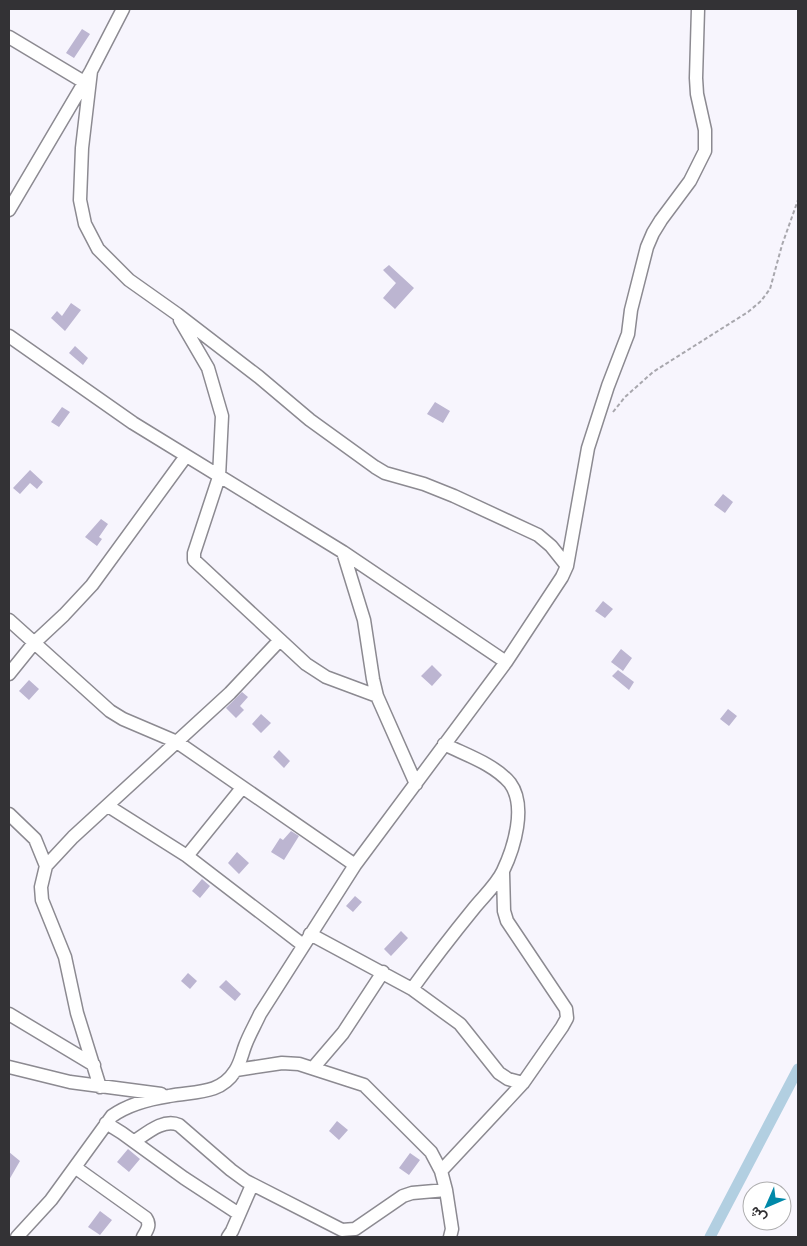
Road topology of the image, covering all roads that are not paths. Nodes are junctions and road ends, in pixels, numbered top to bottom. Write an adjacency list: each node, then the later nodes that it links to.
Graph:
1 (123, 9): 4 (street)
2 (698, 9): 11 (street)
3 (9, 37): 4 (street)
4 (88, 76): 5 (street); 6 (street)
5 (9, 209)
6 (177, 314): 9 (street); 11 (street)
7 (9, 336): 8 (street)
8 (186, 456): 9 (street); 14 (street)
9 (219, 477): 10 (street); 13 (street)
10 (343, 552): 15 (street); 17 (street)
11 (567, 566): 15 (street)
12 (9, 620): 14 (street)
13 (279, 641): 17 (street); 18 (street)
14 (34, 643): 16 (street); 18 (street)
15 (506, 662): 19 (street)
16 (9, 674)
17 (377, 696): 20 (street)
18 (177, 742): 21 (street); 22 (street)
19 (444, 744): 20 (street); 27 (street)
20 (416, 784): 25 (street)
21 (242, 788): 24 (street); 25 (street)
22 (108, 806): 24 (street); 26 (street)
23 (9, 814): 26 (street)
24 (186, 856): 29 (street)
25 (355, 865): 28 (street)
26 (46, 866): 33 (street)
27 (502, 873): 31 (street); 37 (street)
28 (310, 934): 29 (street); 30 (street)
29 (303, 945): 36 (street)
30 (383, 972): 31 (street); 35 (street)
31 (412, 989): 37 (street)
32 (9, 1014): 33 (street)
33 (94, 1065): 38 (street)
34 (9, 1067): 38 (street)
35 (313, 1068): 36 (street); 43 (street)
36 (236, 1070): 39 (street)
37 (523, 1083): 43 (street)
38 (100, 1087): 39 (street)
39 (170, 1095): 40 (street)
40 (106, 1123): 41 (street); 42 (street)
41 (135, 1141): 44 (street); 46 (street)
42 (76, 1168): 47 (street); 48 (street)
43 (441, 1172): 45 (street)
44 (252, 1185): 45 (street); 46 (street)
45 (446, 1190): 50 (street)
46 (239, 1214): 49 (street)
47 (16, 1235)
48 (143, 1237)
49 (228, 1237)
50 (450, 1237)

